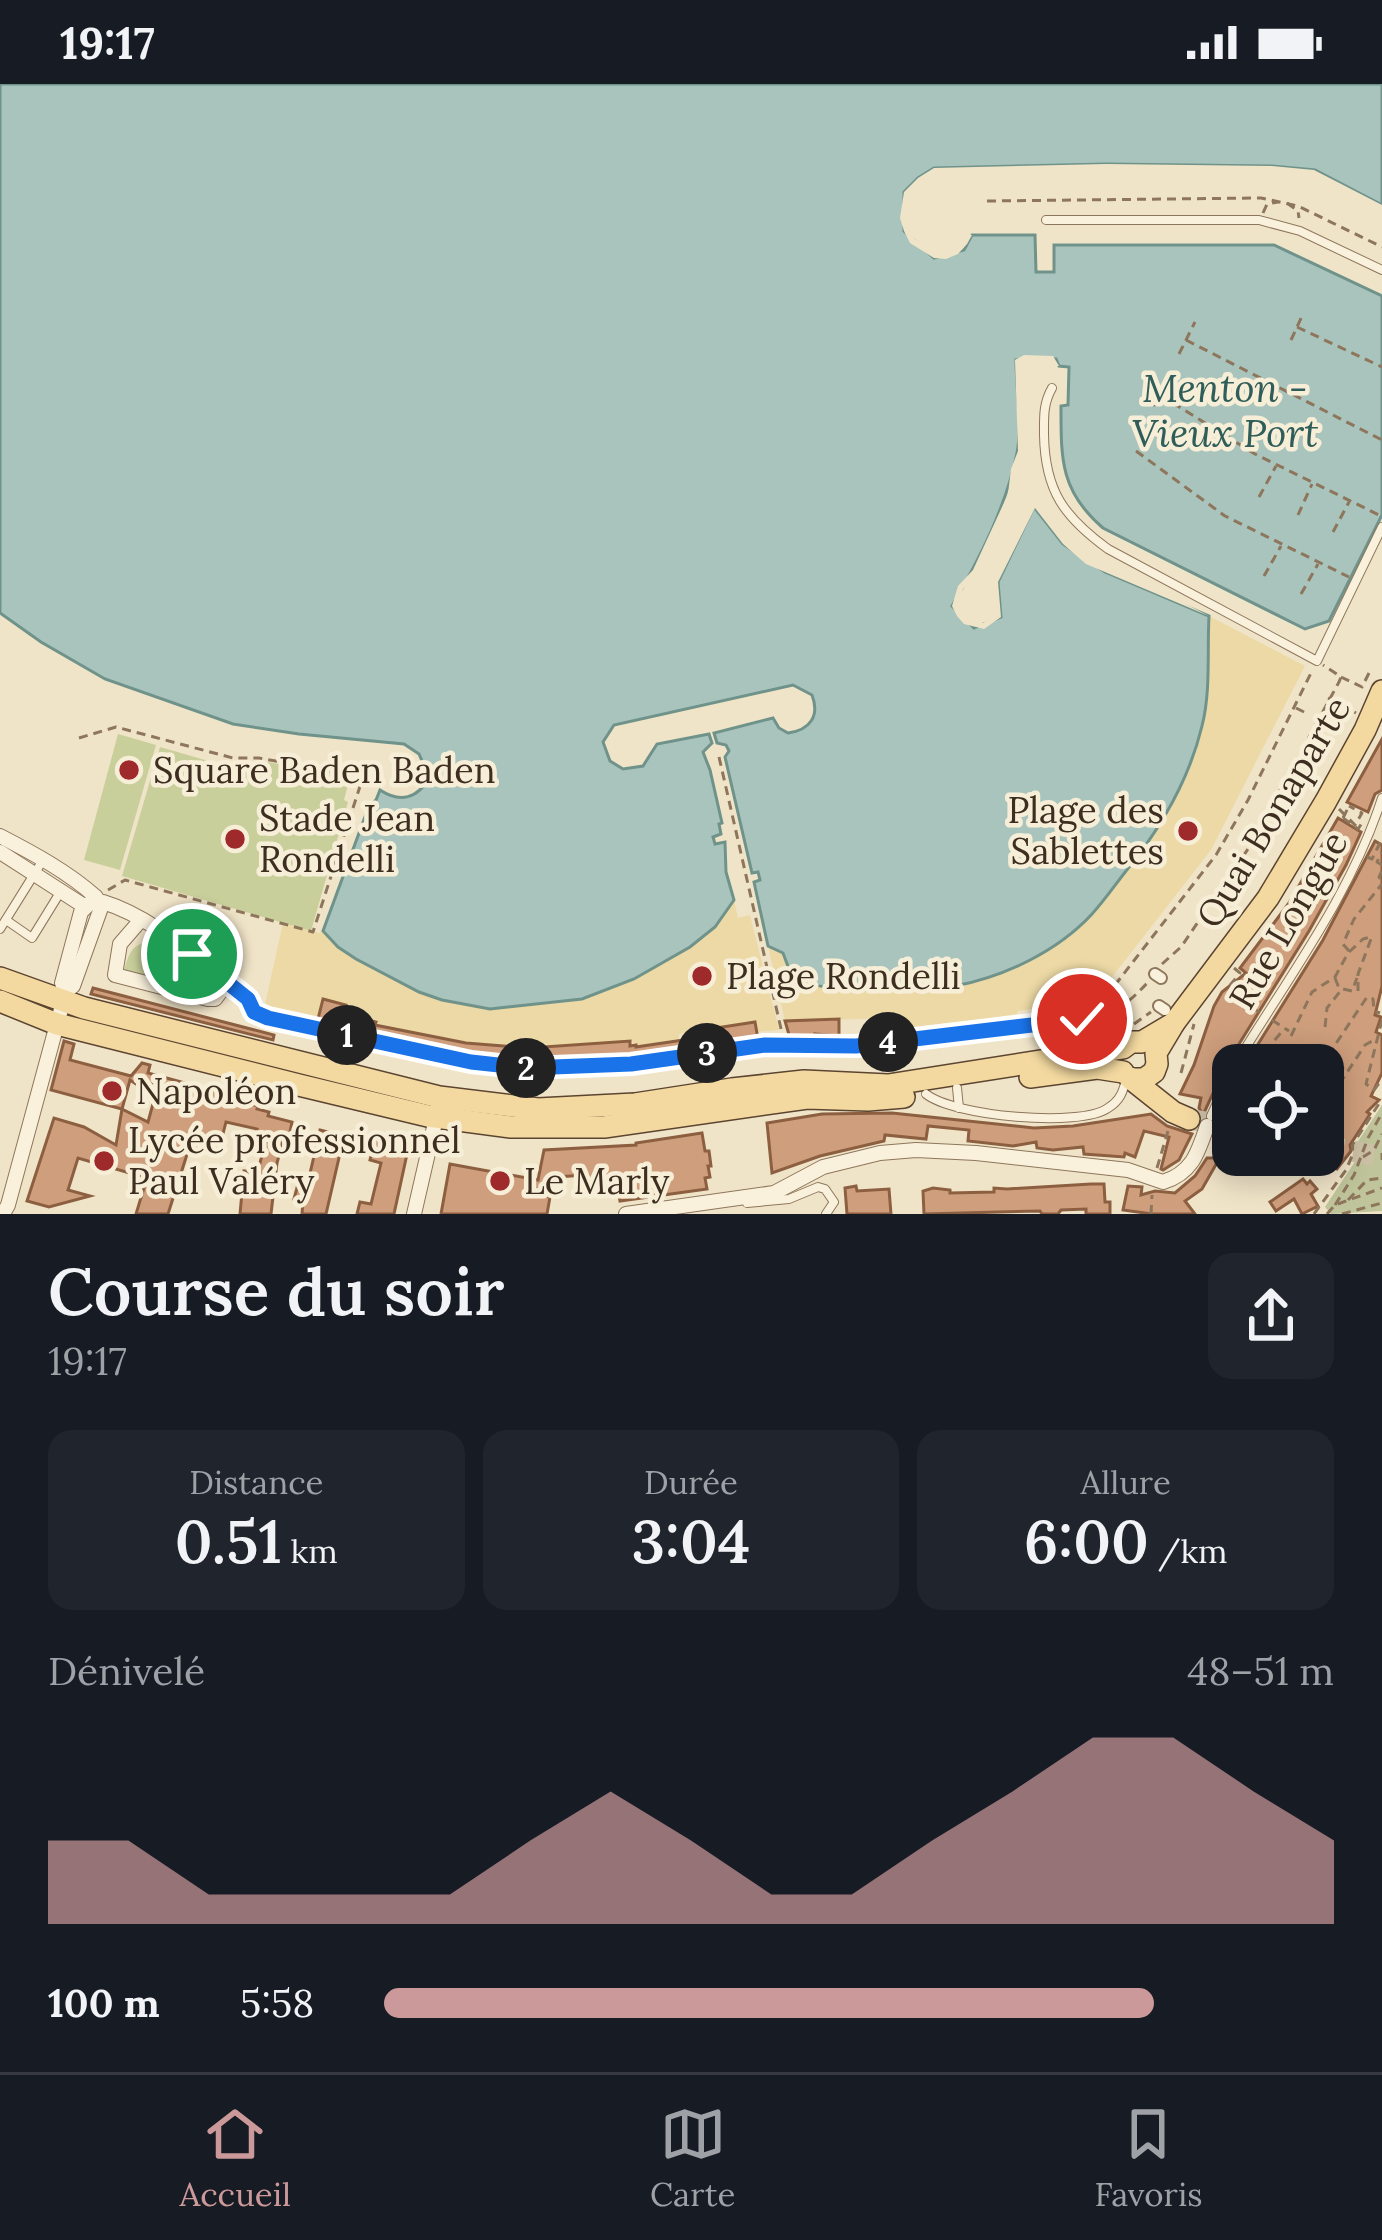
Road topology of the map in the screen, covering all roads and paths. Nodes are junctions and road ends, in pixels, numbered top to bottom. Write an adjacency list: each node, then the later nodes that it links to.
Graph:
1 (987, 201): 2 (path)
2 (1283, 201): 3 (path); 4 (path); 6 (path)
3 (1267, 204)
4 (1298, 211)
5 (1046, 220): 7 (lane)
6 (1382, 247)
7 (1382, 271)
8 (1303, 314): 10 (path)
9 (1195, 322): 11 (path)
10 (1297, 327): 12 (path); 14 (path)
11 (1186, 340): 13 (path); 19 (path)
12 (1291, 340)
13 (1179, 354)
14 (1382, 367)
15 (1168, 384): 17 (path)
16 (1052, 388): 34 (lane)
17 (1160, 395): 18 (path); 21 (path)
18 (1153, 406)
19 (1382, 440)
20 (1136, 451): 29 (path)
21 (1277, 465): 22 (path); 23 (path)
22 (1312, 482): 24 (path); 25 (path)
23 (1259, 497)
24 (1350, 500): 26 (path); 28 (path)
25 (1298, 515)
26 (1381, 516)
27 (1382, 527): 34 (lane)
28 (1333, 532)
29 (1282, 544): 30 (path); 31 (path)
30 (1319, 562): 32 (path); 33 (path)
31 (1264, 576)
32 (1351, 578)
33 (1301, 594)
34 (1317, 661): 35 (path); 38 (path)
35 (1341, 676): 36 (path); 37 (path)
36 (1376, 682): 68 (main road, Quai Bonaparte)
37 (1328, 698): 39 (path); 71 (path)
38 (1294, 707): 40 (path); 71 (path)
39 (1355, 712)
40 (1306, 713)
41 (79, 738): 55 (path)
42 (719, 757): 75 (path)
43 (1382, 798): 70 (lane, Rue Longue)
44 (1333, 805): 45 (path)
45 (1357, 826): 45 (path, bridge)
46 (0, 836): 52 (street)
47 (1382, 839): 50 (path)
48 (0, 852): 52 (street)
49 (1382, 852): 51 (path)
50 (1372, 859)
51 (1382, 866): 53 (path)
52 (38, 867): 54 (street); 55 (street); 57 (lane)
53 (1382, 883): 58 (path)
54 (61, 891): 55 (street); 57 (lane)
55 (91, 904): 56 (street); 67 (street); 67 (street)
56 (140, 921): 63 (street); 63 (street)
57 (3, 924)
58 (1350, 952): 60 (path); 61 (path)
59 (1236, 970): 70 (path)
60 (1335, 976): 64 (path); 73 (path)
61 (1358, 976): 64 (path); 65 (path)
62 (0, 978): 67 (main road)
63 (228, 982): 75 (path)
64 (1342, 988): 72 (path)
65 (1358, 991)
66 (0, 1001): 67 (main road)
67 (62, 1005): 86 (main road); 98 (street)
68 (1170, 1015): 79 (main road, Quai Bonaparte); 79 (path); 80 (path)
69 (1382, 1015): 74 (path); 78 (path)
70 (1264, 1016): 73 (path); 76 (lane, Rue Longue)
71 (1082, 1019): 75 (path)
72 (1324, 1027)
73 (1289, 1032): 77 (path)
74 (1378, 1039): 81 (path); 82 (path)
75 (784, 1044)
76 (1247, 1044)
77 (1273, 1044)
78 (1336, 1044)
79 (1136, 1059): 84 (main road); 84 (lane); 86 (main road); 88 (main road)
80 (1181, 1073)
81 (1344, 1078)
82 (1382, 1079)
83 (1212, 1088): 88 (lane, Rue Longue)
84 (958, 1098): 86 (main road)
85 (1382, 1099): 103 (path)
86 (438, 1107): 99 (street)
87 (1382, 1112): 90 (path)
88 (1187, 1114): 91 (path); 91 (street)
89 (1382, 1134): 90 (path)
90 (1361, 1158): 97 (path)
91 (1147, 1173): 94 (street); 102 (path)
92 (1382, 1178): 95 (path)
93 (1382, 1189): 95 (path)
94 (723, 1199): 100 (street); 101 (lane)
95 (1347, 1201): 97 (path)
96 (1382, 1204): 105 (path)
97 (1335, 1205): 104 (path)
98 (3, 1214)
99 (414, 1214)
100 (626, 1214)
101 (826, 1214)
102 (1151, 1214)
103 (1314, 1214)
104 (1327, 1214)
105 (1342, 1214)

